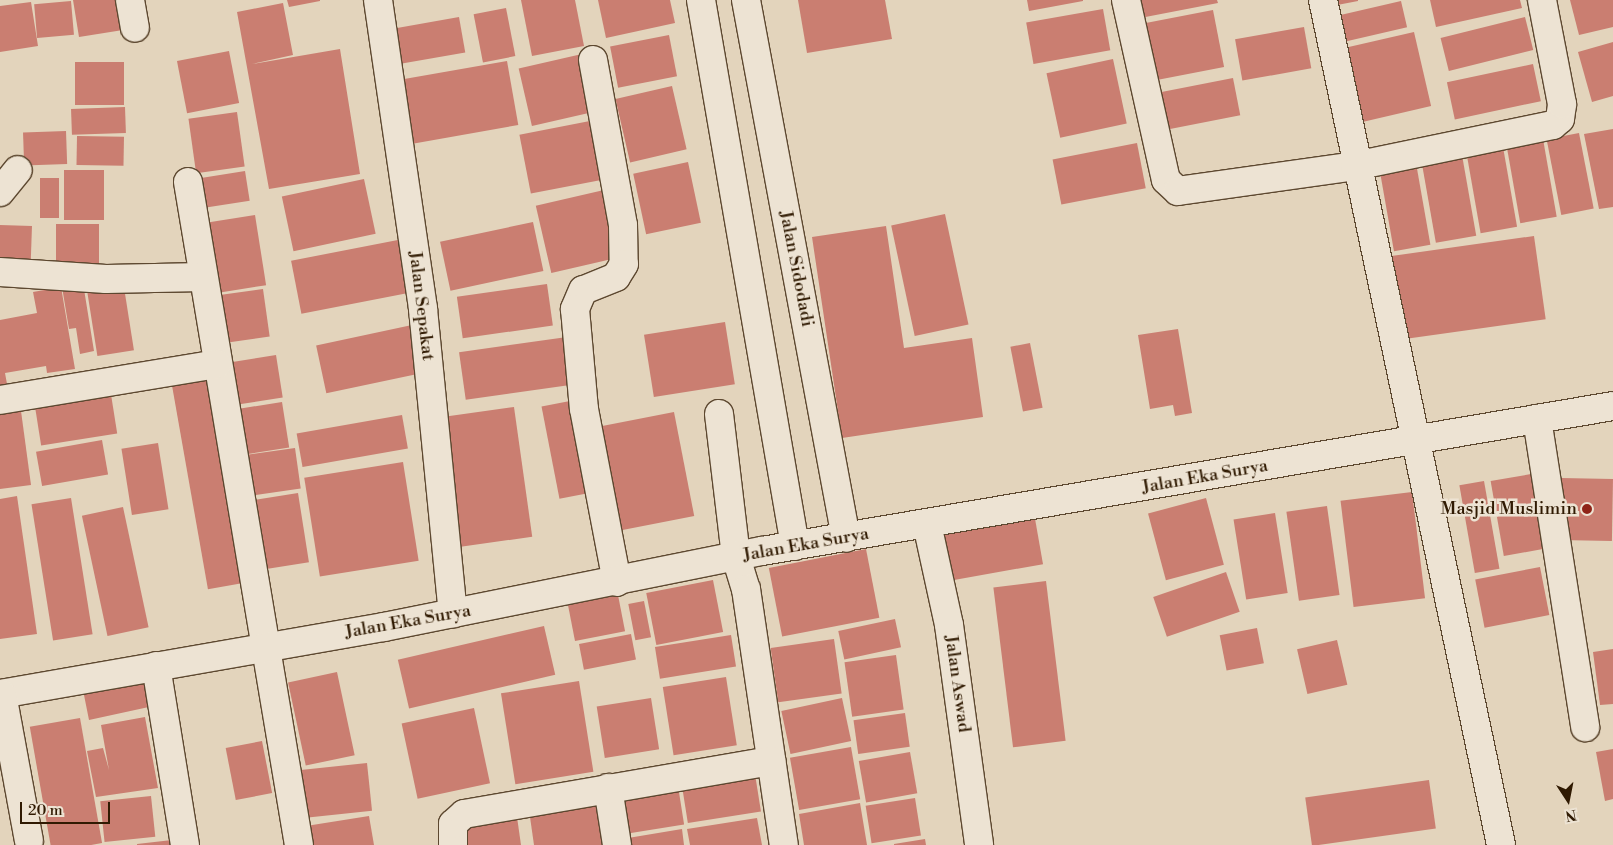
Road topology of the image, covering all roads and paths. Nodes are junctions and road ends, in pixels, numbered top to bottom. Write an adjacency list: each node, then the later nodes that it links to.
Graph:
1 (130, 0): 8 (street)
2 (378, 0): 27 (street, Jalan Sepakat)
3 (701, 0): 24 (street)
4 (746, 0): 23 (street, Jalan Sidodadi)
5 (1126, 0): 10 (street)
6 (1323, 0): 10 (street)
7 (1542, 0): 10 (street)
8 (135, 28)
9 (593, 60): 26 (street)
10 (1355, 166): 21 (street)
11 (18, 170): 13 (street)
12 (188, 182): 15 (street)
13 (0, 192)
14 (0, 272): 15 (street)
15 (203, 277): 16 (street)
16 (218, 364): 17 (street); 28 (street)
17 (0, 400)
18 (1613, 406): 20 (street, Jalan Eka Surya)
19 (719, 414): 25 (street)
20 (1536, 419): 21 (street, Jalan Eka Surya); 31 (street)
21 (1415, 442): 22 (street, Jalan Eka Surya); 41 (street)
22 (927, 524): 23 (street, Jalan Eka Surya); 40 (street, Jalan Aswad)
23 (846, 538): 24 (street, Jalan Eka Surya)
24 (795, 546): 25 (street, Jalan Eka Surya)
25 (736, 557): 26 (street, Jalan Eka Surya); 32 (street)
26 (617, 582): 27 (street, Jalan Eka Surya)
27 (453, 614): 28 (street, Jalan Eka Surya)
28 (265, 647): 29 (street, Jalan Eka Surya); 36 (street)
29 (156, 666): 30 (street, Jalan Eka Surya); 35 (street)
30 (1, 694): 34 (street)
31 (1585, 727)
32 (771, 761): 33 (street); 39 (street)
33 (608, 788): 37 (street); 38 (street)
34 (29, 841)
35 (185, 845)
36 (298, 845)
37 (453, 845)
38 (617, 845)
39 (784, 845)
40 (979, 845)
41 (1501, 845)

